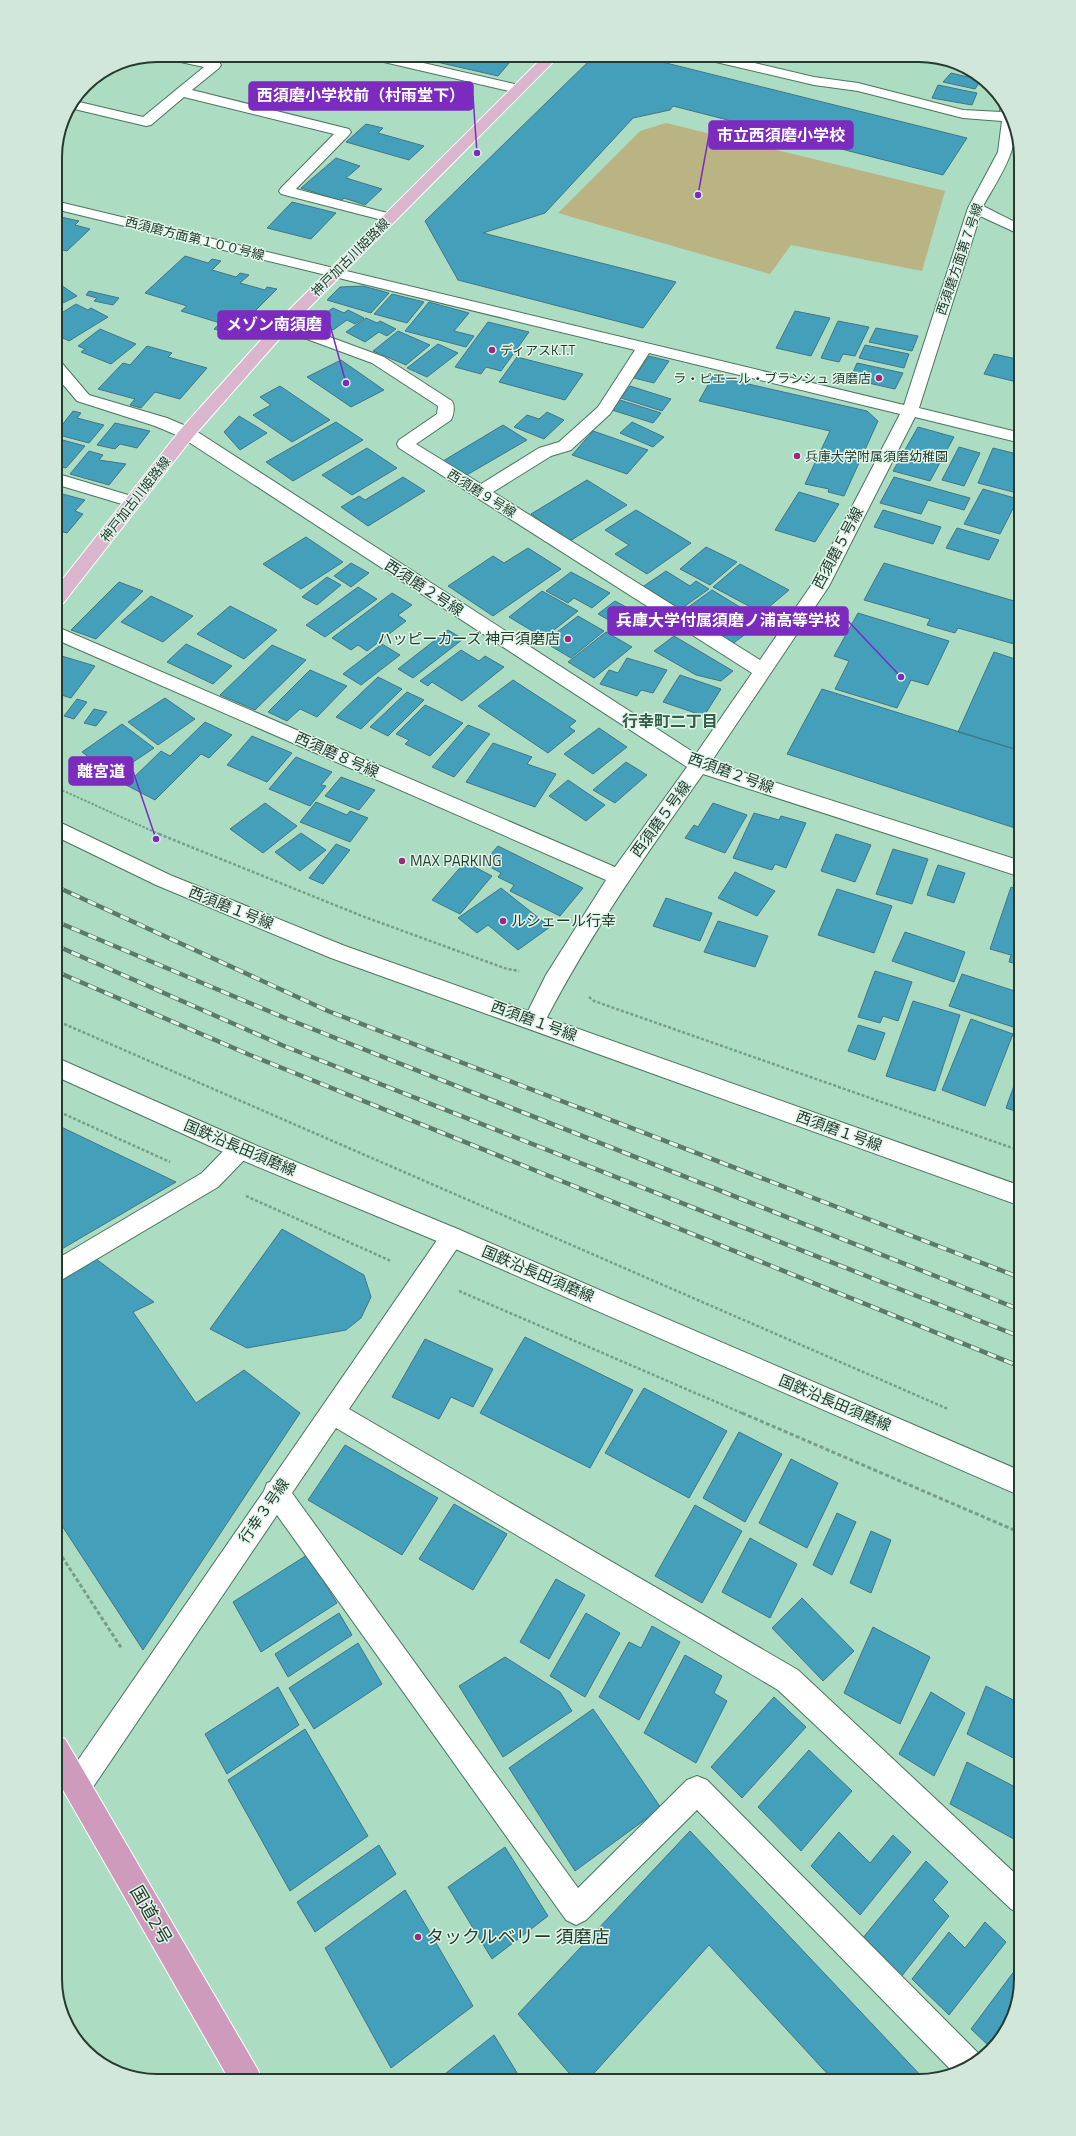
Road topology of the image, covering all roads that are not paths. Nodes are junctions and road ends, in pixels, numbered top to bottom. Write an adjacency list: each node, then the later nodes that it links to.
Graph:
1 (200, 62): 6 (street)
2 (401, 62): 5 (street)
3 (546, 62): 5 (main road, 神戸加古川姫路線)
4 (733, 62): 8 (street)
5 (518, 89): 12 (main road, 神戸加古川姫路線)
6 (182, 92): 7 (street); 12 (street)
7 (77, 105)
8 (1003, 113)
9 (1009, 126): 11 (street, 西須磨方面第７号線)
10 (62, 207): 14 (street, 西須磨方面第１００号線)
11 (975, 208): 13 (street); 18 (street, 西須磨方面第７号線)
12 (390, 218): 14 (main road, 神戸加古川姫路線)
13 (1014, 228)
14 (334, 272): 15 (main road, 神戸加古川姫路線); 16 (street, 西須磨方面第１００号線)
15 (283, 325): 19 (main road, 神戸加古川姫路線); 22 (street, 西須磨９号線)
16 (645, 347): 18 (street, 西須磨方面第１００号線); 22 (street)
17 (62, 373): 19 (street, 西須磨２号線)
18 (910, 411): 20 (street, 西須磨方面第１００号線); 26 (street, 西須磨５号線)
19 (187, 433): 23 (main road, 神戸加古川姫路線); 27 (street, 西須磨２号線)
20 (1014, 436)
21 (62, 480): 23 (street)
22 (481, 492): 26 (street, 西須磨９号線)
23 (132, 502): 24 (main road, 神戸加古川姫路線)
24 (62, 593)
25 (62, 635): 30 (street, 西須磨８号線)
26 (762, 671): 27 (street, 西須磨５号線)
27 (699, 765): 29 (street, 西須磨２号線); 30 (street, 西須磨５号線)
28 (62, 830): 31 (street, 西須磨１号線)
29 (1014, 867)
30 (619, 877): 31 (street, 西須磨５号線)
31 (534, 1021): 34 (street, 西須磨１号線)
32 (62, 1069): 33 (street, 国鉄沿長田須磨線)
33 (240, 1149): 35 (street, 国鉄沿長田須磨線); 36 (street)
34 (1014, 1193)
35 (452, 1237): 37 (street, 行幸３号線); 38 (street, 国鉄沿長田須磨線)
36 (62, 1268)
37 (332, 1412): 39 (street, 行幸３号線); 42 (street)
38 (1014, 1481)
39 (276, 1492): 41 (street, 行幸３号線); 43 (street)
40 (62, 1761): 41 (highway, 国道2号)
41 (77, 1786): 44 (highway, 国道2号)
42 (1014, 1892)
43 (965, 2062)
44 (243, 2074)

